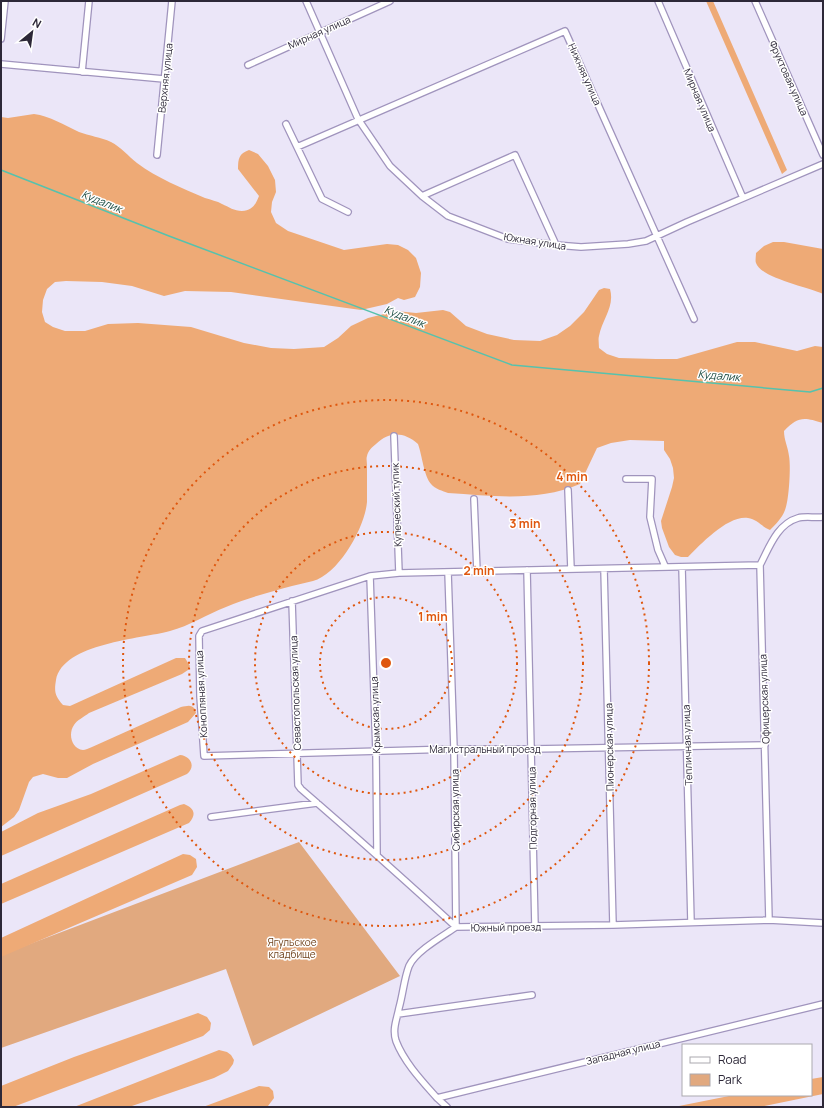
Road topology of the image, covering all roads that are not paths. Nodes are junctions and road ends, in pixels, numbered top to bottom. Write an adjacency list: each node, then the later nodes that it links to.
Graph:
1 (5, 1): 9 (street)
2 (90, 1): 12 (street)
3 (172, 1): 13 (street, Верхняя улица)
4 (306, 1): 8 (street, Южная улица)
5 (390, 1): 8 (street, Мирная улица)
6 (658, 1): 21 (street, Мирная улица)
7 (755, 1): 17 (street, Фруктовая улица)
8 (319, 32): 11 (street, Мирная улица); 14 (street, Южная улица)
9 (1, 39)
10 (1, 64): 12 (street)
11 (248, 65)
12 (82, 72): 13 (street)
13 (164, 79): 18 (street, Верхняя улица)
14 (358, 120): 16 (street, Нижняя улица); 20 (street, Южная улица); 23 (street, Нижняя улица)
15 (286, 124): 16 (street)
16 (297, 146): 22 (street)
17 (823, 154)
18 (157, 155)
19 (823, 164): 21 (street, Южная улица)
20 (422, 196): 24 (street, Южная улица); 24 (street)
21 (743, 198): 23 (street, Южная улица)
22 (348, 212)
23 (657, 236): 24 (street, Южная улица); 25 (street, Нижняя улица)
24 (556, 245)
25 (694, 319)
26 (394, 436): 39 (street, Купеческий тупик)
27 (626, 478): 32 (street)
28 (568, 490): 36 (street)
29 (474, 499): 37 (street)
30 (823, 517): 31 (street)
31 (760, 565): 33 (street); 42 (street, Офицерская улица)
32 (665, 566): 33 (street); 34 (street)
33 (682, 567): 43 (street, Тепличная улица)
34 (604, 568): 36 (street); 44 (street, Пионерская улица)
35 (527, 570): 36 (street); 37 (street); 46 (street, Подгорная улица)
36 (571, 570)
37 (477, 571): 38 (street)
38 (448, 572): 39 (street); 45 (street, Сибирская улица)
39 (399, 573): 40 (street)
40 (370, 576): 41 (street); 47 (street, Крымская улица)
41 (292, 601): 48 (street, Севастопольская улица); 49 (street, Конопляная улица)
42 (765, 745): 43 (street, Магистральный проезд); 54 (street, Офицерская улица)
43 (687, 746): 44 (street, Магистральный проезд); 55 (street, Тепличная улица)
44 (609, 747): 46 (street, Магистральный проезд); 57 (street, Пионерская улица)
45 (454, 749): 46 (street, Магистральный проезд); 47 (street, Магистральный проезд); 58 (street, Сибирская улица)
46 (531, 749): 59 (street, Подгорная улица)
47 (376, 752): 48 (street, Магистральный проезд); 53 (street, Крымская улица)
48 (297, 754): 49 (street, Магистральный проезд); 50 (street, Севастопольская улица)
49 (204, 756)
50 (298, 785): 51 (street, Южный проезд)
51 (317, 803): 52 (street); 53 (street, Южный проезд)
52 (211, 817)
53 (377, 854): 58 (street, Южный проезд)
54 (769, 920): 55 (street, Южный проезд); 56 (street, Южный проезд)
55 (691, 922): 57 (street, Южный проезд)
56 (823, 923)
57 (613, 925): 59 (street, Южный проезд)
58 (456, 927): 59 (street, Южный проезд); 62 (street)
59 (535, 927)
60 (532, 995): 62 (street)
61 (823, 1004): 63 (street, Западная улица)
62 (398, 1014): 63 (street)
63 (437, 1098): 64 (street)
64 (447, 1107)

